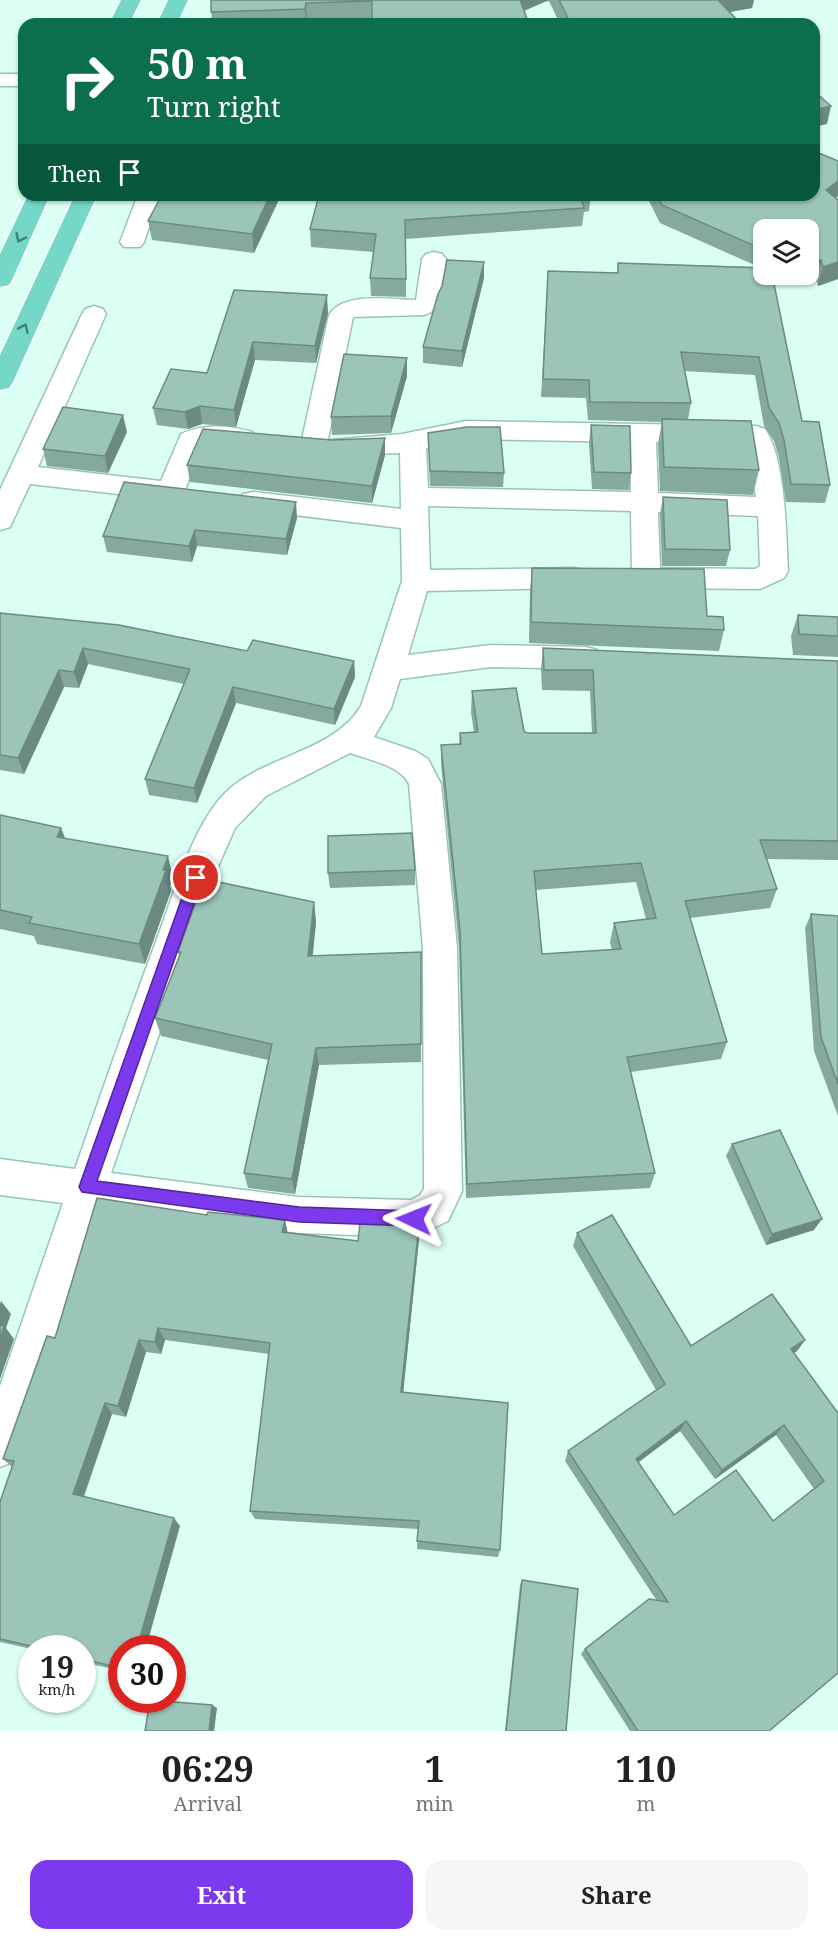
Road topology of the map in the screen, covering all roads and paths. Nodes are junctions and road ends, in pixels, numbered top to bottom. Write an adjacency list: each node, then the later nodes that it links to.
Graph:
1 (131, 0): 3 (main road)
2 (178, 0): 4 (main road)
3 (122, 18)
4 (170, 18)
5 (0, 80): 6 (street)
6 (18, 80)
7 (36, 201): 12 (main road, one-way to 12)
8 (83, 201): 14 (main road, one-way to 8)
9 (147, 201): 10 (street)
10 (132, 242)
11 (434, 259): 16 (street)
12 (0, 280)
13 (94, 314): 18 (street)
14 (0, 382)
15 (643, 432): 17 (street); 20 (street); 21 (street)
16 (292, 442): 17 (street); 18 (street)
17 (413, 442): 22 (street)
18 (21, 474): 23 (street)
19 (229, 498): 22 (street)
20 (644, 503): 21 (street); 22 (street); 24 (street)
21 (771, 507): 24 (street)
22 (414, 508): 25 (street)
23 (0, 520)
24 (622, 578): 25 (street)
25 (416, 581): 27 (street)
26 (614, 659): 27 (street)
27 (388, 669): 28 (street)
28 (348, 740): 30 (street); 30 (street)
29 (0, 1177): 30 (street)
30 (87, 1187): 31 (street)
31 (0, 1446)

